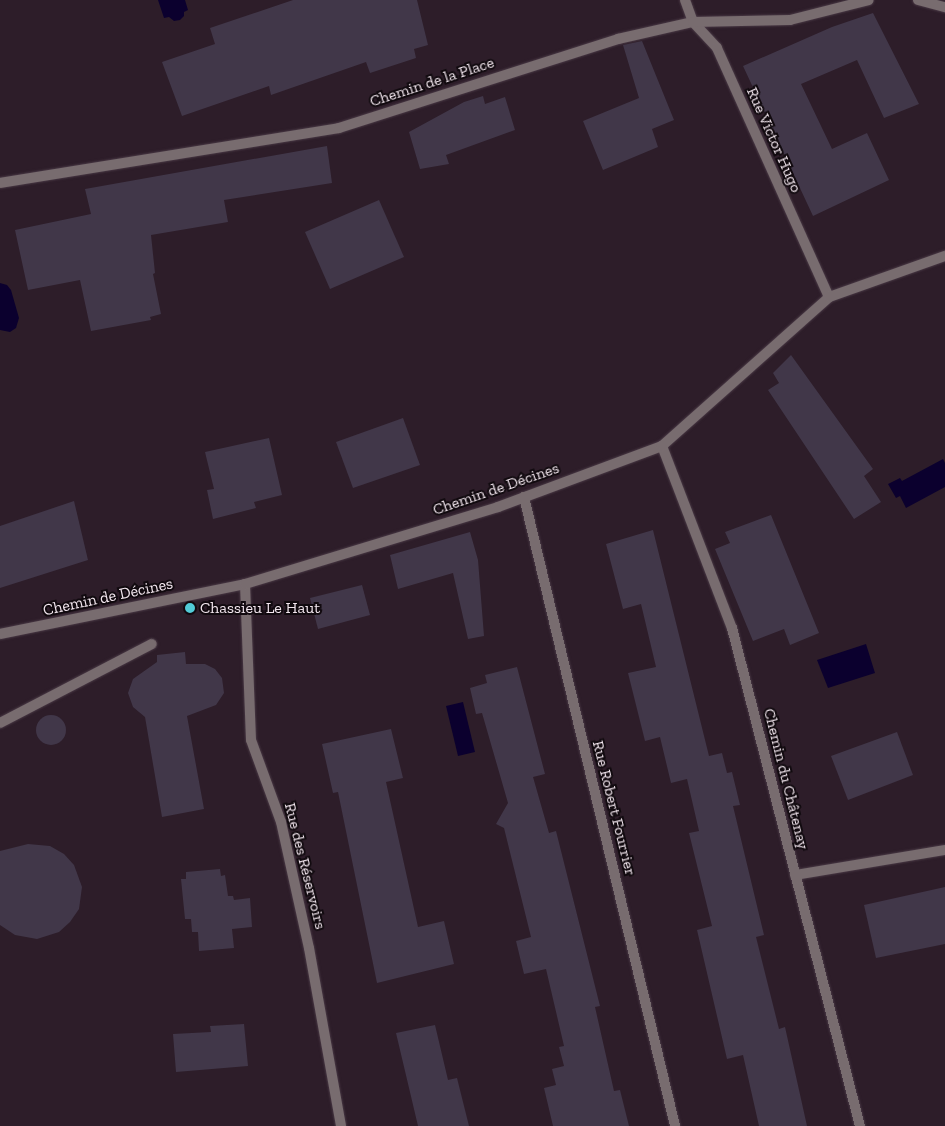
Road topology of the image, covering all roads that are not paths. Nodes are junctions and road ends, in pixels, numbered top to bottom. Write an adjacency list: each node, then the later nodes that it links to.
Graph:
1 (685, 0): 5 (street, Rue Victor Hugo)
2 (869, 0): 5 (street, Chemin de la Place)
3 (918, 0): 4 (street)
4 (945, 7)
5 (692, 22): 6 (street, Chemin de la Place); 8 (street, Rue Victor Hugo)
6 (0, 183)
7 (945, 256): 8 (street, Chemin de Décines)
8 (829, 297): 9 (street, Chemin de Décines)
9 (662, 446): 10 (street, Chemin de Décines); 16 (street, Chemin du Châtenay)
10 (524, 497): 11 (street, Chemin de Décines); 18 (street, Rue Robert Fourrier)
11 (245, 584): 12 (street, Chemin de Décines); 17 (street, Rue des Réservoirs)
12 (0, 634)
13 (152, 644): 14 (street)
14 (0, 723)
15 (945, 850): 16 (street)
16 (795, 875): 19 (street, Chemin du Châtenay)
17 (341, 1126)
18 (675, 1126)
19 (860, 1126)

